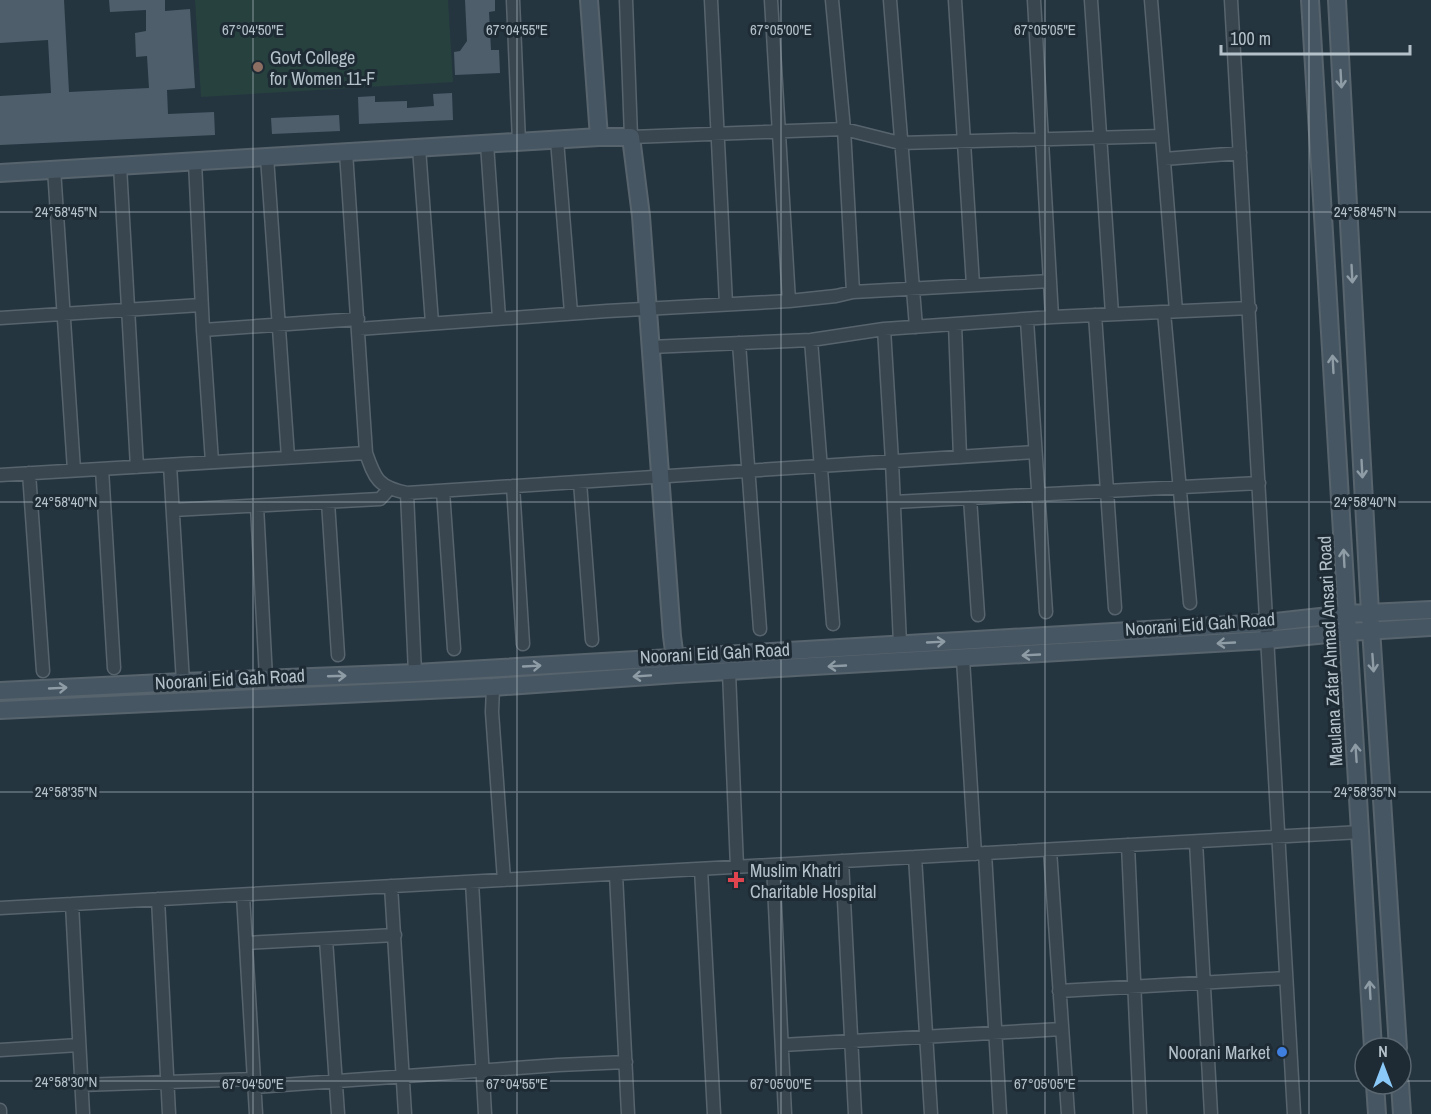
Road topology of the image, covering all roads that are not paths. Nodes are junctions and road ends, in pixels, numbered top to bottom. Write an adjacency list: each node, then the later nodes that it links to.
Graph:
1 (513, 0): 24 (street)
2 (589, 0): 19 (main road)
3 (626, 0): 20 (street)
4 (711, 0): 17 (street)
5 (771, 0): 16 (street)
6 (832, 0): 15 (street)
7 (890, 0): 26 (street)
8 (955, 0): 25 (street)
9 (1034, 0): 22 (street)
10 (1091, 0): 21 (street)
11 (1151, 0): 18 (street)
12 (1231, 0): 30 (street)
13 (1310, 0): 100 (main road, Maulana Zafar Ahmad Ansari Road, one-way to 13)
14 (1337, 0): 99 (main road, one-way to 99)
15 (844, 129): 16 (street); 26 (street); 40 (street)
16 (779, 131): 17 (street); 41 (street)
17 (718, 133): 20 (street); 42 (street)
18 (1162, 136): 21 (street); 32 (street)
19 (599, 137): 20 (main road); 23 (main road)
20 (631, 137): 44 (main road)
21 (1100, 138): 22 (street); 50 (street)
22 (1042, 139): 25 (street); 37 (street)
23 (557, 140): 24 (main road); 49 (street)
24 (519, 142): 27 (main road)
25 (964, 142): 26 (street); 38 (street)
26 (900, 143): 39 (street)
27 (487, 144): 28 (main road); 54 (street)
28 (419, 148): 29 (main road); 56 (street)
29 (346, 152): 31 (main road); 57 (street)
30 (1240, 153): 32 (street); 45 (street)
31 (267, 157): 33 (main road); 59 (street)
32 (1164, 159): 47 (street)
33 (195, 162): 34 (main road); 43 (street)
34 (120, 166): 35 (main road); 46 (street)
35 (54, 169): 36 (main road); 48 (street)
36 (0, 173)
37 (1050, 281): 38 (street); 52 (street)
38 (973, 285): 39 (street)
39 (913, 288): 40 (street); 60 (street)
40 (853, 292): 41 (street)
41 (789, 301): 42 (street)
42 (726, 304): 44 (street)
43 (201, 305): 46 (street); 62 (street)
44 (648, 308): 49 (street); 65 (main road)
45 (1250, 308): 47 (street); 82 (street)
46 (128, 310): 48 (street); 74 (street)
47 (1170, 312): 50 (street); 84 (street)
48 (64, 313): 53 (street); 76 (street)
49 (571, 313): 54 (street)
50 (1112, 314): 51 (street)
51 (1095, 315): 52 (street); 87 (street)
52 (1052, 317): 55 (street)
53 (0, 318)
54 (499, 318): 56 (street)
55 (1027, 320): 58 (street); 66 (street)
56 (432, 323): 57 (street)
57 (358, 324): 59 (street); 67 (street)
58 (955, 324): 60 (street); 68 (street)
59 (279, 325): 62 (street); 69 (street)
60 (916, 327): 61 (street)
61 (884, 329): 63 (street); 70 (street)
62 (203, 330): 71 (street)
63 (811, 340): 64 (street); 73 (street)
64 (739, 343): 65 (street); 77 (street)
65 (650, 347): 80 (main road)
66 (1035, 452): 68 (street); 89 (street)
67 (366, 453): 69 (street); 85 (street)
68 (960, 457): 70 (street)
69 (288, 458): 71 (street)
70 (892, 461): 73 (street); 91 (street)
71 (212, 462): 72 (street)
72 (170, 465): 74 (street); 94 (street)
73 (821, 466): 77 (street); 103 (street)
74 (137, 467): 75 (street)
75 (102, 469): 76 (street); 116 (street)
76 (74, 470): 78 (street)
77 (748, 471): 80 (street); 105 (street)
78 (30, 473): 79 (street); 117 (street)
79 (0, 475)
80 (660, 476): 81 (street); 115 (main road)
81 (580, 482): 83 (street); 108 (street)
82 (1259, 483): 84 (street); 102 (street)
83 (513, 486): 86 (street); 110 (street)
84 (1179, 487): 87 (street); 95 (street)
85 (389, 489): 88 (street); 92 (street)
86 (443, 491): 88 (street); 112 (street)
87 (1107, 491): 89 (street); 96 (street)
88 (407, 493): 119 (street)
89 (1038, 494): 90 (street); 98 (street)
90 (970, 498): 91 (street); 101 (street)
91 (894, 501): 111 (street)
92 (328, 502): 93 (street); 113 (street)
93 (257, 506): 94 (street); 120 (street)
94 (173, 510): 121 (street)
95 (1190, 603)
96 (1115, 608)
97 (1431, 610): 99 (main road, Noorani Eid Gah Road)
98 (1046, 612)
99 (1370, 613): 100 (main road, Noorani Eid Gah Road); 106 (main road)
100 (1347, 614): 102 (main road, Noorani Eid Gah Road); 107 (main road, Maulana Zafar Ahmad Ansari Road)
101 (978, 615)
102 (1265, 623): 109 (street); 111 (main road, Noorani Eid Gah Road, one-way to 102)
103 (833, 624)
104 (1431, 627): 106 (main road, Noorani Eid Gah Road)
105 (760, 629)
106 (1371, 631): 107 (main road, Noorani Eid Gah Road); 154 (main road, one-way to 154)
107 (1348, 632): 109 (main road, Noorani Eid Gah Road); 125 (main road, Maulana Zafar Ahmad Ansari Road, one-way to 107)
108 (592, 640)
109 (1266, 640): 114 (main road, Noorani Eid Gah Road, one-way to 114); 126 (street)
110 (523, 644)
111 (900, 644): 115 (main road, Noorani Eid Gah Road)
112 (454, 649)
113 (338, 655)
114 (963, 659): 118 (main road, Noorani Eid Gah Road, one-way to 118); 130 (street)
115 (676, 666): 118 (main road, Noorani Eid Gah Road); 119 (main road, Noorani Eid Gah Road, one-way to 115); 122 (main road, Noorani Eid Gah Road, one-way to 122)
116 (114, 668)
117 (43, 671)
118 (729, 672): 134 (street)
119 (415, 673): 120 (main road, Noorani Eid Gah Road, one-way to 119)
120 (266, 678): 121 (main road, Noorani Eid Gah Road)
121 (183, 682): 123 (main road, Noorani Eid Gah Road, one-way to 121)
122 (493, 687): 124 (main road, Noorani Eid Gah Road); 137 (street)
123 (0, 691)
124 (0, 710)
125 (1361, 832): 126 (street); 153 (main road, Maulana Zafar Ahmad Ansari Road, one-way to 125)
126 (1277, 837): 127 (street); 147 (street)
127 (1196, 842): 128 (street); 148 (street)
128 (1128, 845): 129 (street); 149 (street)
129 (1050, 850): 130 (street); 150 (street)
130 (980, 854): 131 (street); 152 (street)
131 (915, 857): 132 (street); 155 (street)
132 (842, 861): 133 (street); 156 (street)
133 (773, 865): 134 (street); 158 (street)
134 (737, 867): 135 (street)
135 (701, 869): 136 (street); 176 (street)
136 (616, 874): 137 (street); 160 (street)
137 (504, 880): 138 (street)
138 (472, 882): 139 (street); 161 (street)
139 (392, 886): 140 (street); 144 (street)
140 (243, 895): 141 (street); 146 (street)
141 (158, 899): 142 (street); 163 (street)
142 (72, 904): 143 (street); 157 (street)
143 (0, 908)
144 (394, 935): 145 (street); 162 (street)
145 (326, 939): 146 (street); 164 (street)
146 (246, 943): 165 (street)
147 (1286, 978): 148 (street); 184 (street)
148 (1204, 982): 149 (street); 183 (street)
149 (1134, 987): 150 (street); 182 (street)
150 (1059, 991): 151 (street)
151 (1062, 1029): 152 (street); 181 (street)
152 (995, 1032): 155 (street); 180 (street)
153 (1372, 1036)
154 (1397, 1036)
155 (926, 1037): 156 (street); 179 (street)
156 (851, 1043): 158 (street); 178 (street)
157 (79, 1045): 159 (street); 166 (street)
158 (782, 1045): 177 (street)
159 (0, 1050)
160 (626, 1062): 161 (street); 175 (street)
161 (482, 1071): 162 (street); 174 (street)
162 (403, 1077): 164 (street); 173 (street)
163 (167, 1081): 165 (street); 166 (street); 170 (street)
164 (336, 1082): 165 (street); 172 (street)
165 (254, 1083): 171 (street)
166 (81, 1084): 169 (street)
167 (1376, 1096): 185 (main road)
168 (1401, 1096): 186 (main road)
169 (82, 1114)
170 (169, 1114)
171 (256, 1114)
172 (338, 1114)
173 (405, 1114)
174 (485, 1114)
175 (628, 1114)
176 (714, 1114)
177 (785, 1114)
178 (855, 1114)
179 (931, 1114)
180 (1000, 1114)
181 (1068, 1114)
182 (1140, 1114)
183 (1211, 1114)
184 (1294, 1114)
185 (1377, 1114)
186 (1402, 1114)

